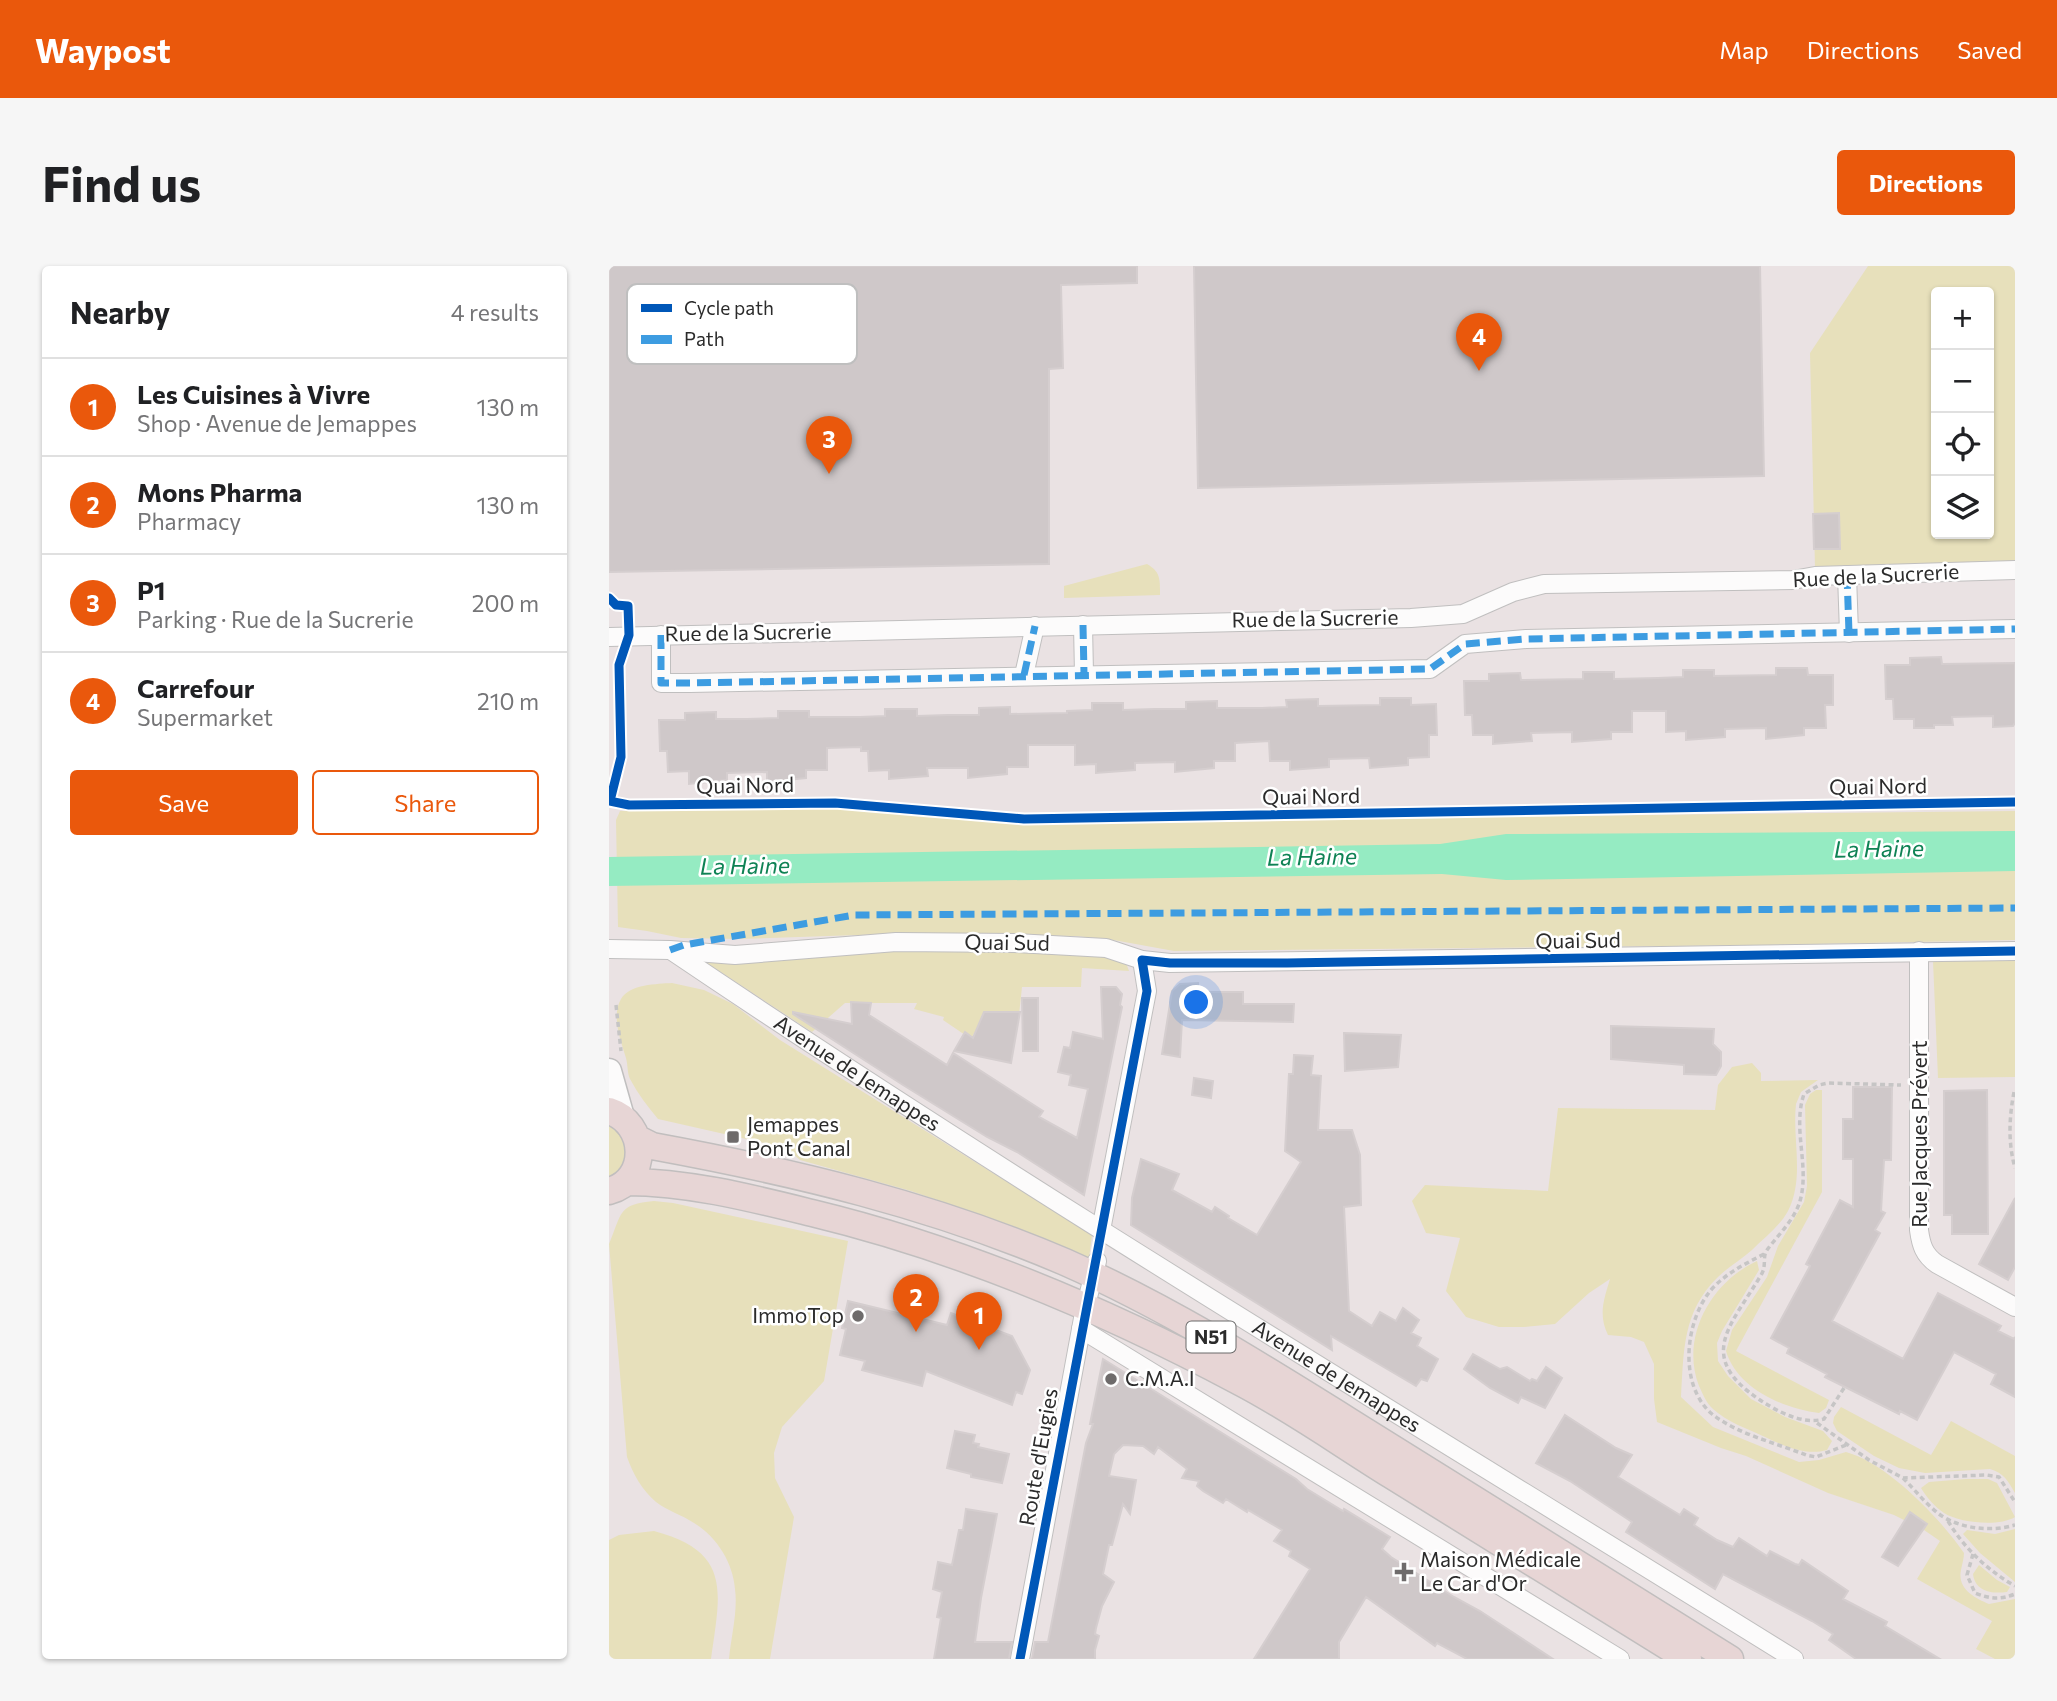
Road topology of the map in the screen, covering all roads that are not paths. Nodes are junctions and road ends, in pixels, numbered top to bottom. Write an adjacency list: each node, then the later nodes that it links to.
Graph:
1 (2015, 570): 2 (street, Rue de la Sucrerie)
2 (1847, 575): 3 (street, Rue de la Sucrerie); 6 (street)
3 (1083, 625): 4 (street, Rue de la Sucrerie); 9 (street)
4 (1035, 626): 7 (street, Rue de la Sucrerie); 10 (street)
5 (2015, 629): 6 (street)
6 (1849, 633): 9 (street)
7 (661, 635): 8 (street, Rue de la Sucrerie); 10 (street)
8 (609, 637)
9 (1084, 674): 10 (street)
10 (1024, 675)
11 (609, 801): 12 (lane, Quai Nord)
12 (2015, 802)
13 (609, 948): 14 (street, Quai Sud)
14 (670, 950): 17 (street, Quai Sud); 22 (street, Avenue de Jemappes)
15 (1919, 951): 16 (street, Quai Sud); 17 (street, Quai Sud); 24 (street, Rue Jacques Prévert)
16 (2015, 951)
17 (1142, 960): 22 (street)
18 (609, 1071): 19 (street)
19 (616, 1114): 20 (main road)
20 (638, 1139): 21 (main road); 23 (main road, Avenue de Jemappes / N51)
21 (618, 1187): 25 (main road, N51)
22 (1101, 1230): 30 (street, Avenue de Jemappes)
23 (1095, 1268): 25 (street, Route d'Eugies); 29 (main road, Avenue de Jemappes / N51)
24 (2015, 1307)
25 (1083, 1318): 26 (street, Route d'Eugies); 27 (street); 28 (main road, N51)
26 (1020, 1659)
27 (1620, 1659)
28 (1688, 1659)
29 (1730, 1659)
30 (1794, 1659)

